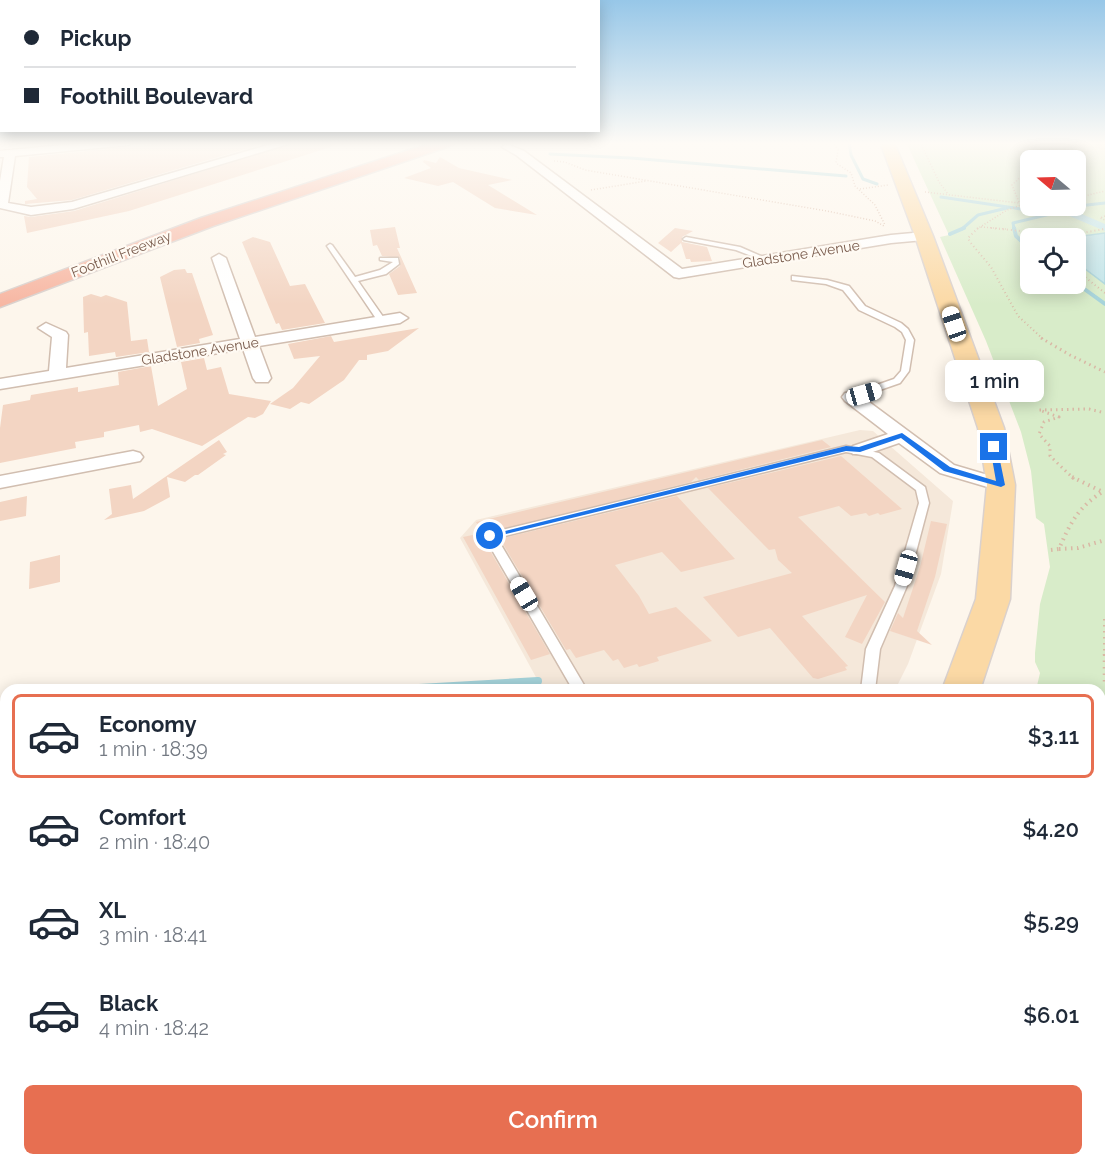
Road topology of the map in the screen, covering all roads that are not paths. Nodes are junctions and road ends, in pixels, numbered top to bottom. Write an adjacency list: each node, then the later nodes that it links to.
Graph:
1 (2, 196): 7 (street)
2 (104, 196): 7 (street)
3 (245, 196): 9 (highway, Foothill Freeway)
4 (286, 196): 18 (highway, Foothill Freeway)
5 (578, 196): 15 (street, Gladstone Avenue)
6 (908, 196): 10 (main road)
7 (31, 211): 8 (street)
8 (10, 222)
9 (123, 236)
10 (924, 236): 15 (street, Gladstone Avenue); 31 (main road)
11 (686, 238): 15 (lane)
12 (330, 246): 17 (lane)
13 (219, 258): 22 (street)
14 (382, 259): 17 (lane)
15 (767, 260)
16 (795, 278): 26 (lane)
17 (353, 280): 20 (lane)
18 (0, 301)
19 (400, 318): 20 (street, Gladstone Avenue)
20 (382, 321): 22 (street, Gladstone Avenue)
21 (46, 328): 23 (street)
22 (249, 343): 23 (street, Gladstone Avenue); 24 (street)
23 (57, 375): 25 (street, Gladstone Avenue)
24 (262, 378)
25 (0, 384)
26 (850, 397): 27 (street)
27 (902, 435): 28 (street); 31 (street)
28 (860, 450): 32 (lane); 33 (lane)
29 (134, 457): 30 (street)
30 (0, 482)
31 (1001, 485): 34 (main road)
32 (576, 684)
33 (869, 684)
34 (963, 684)

